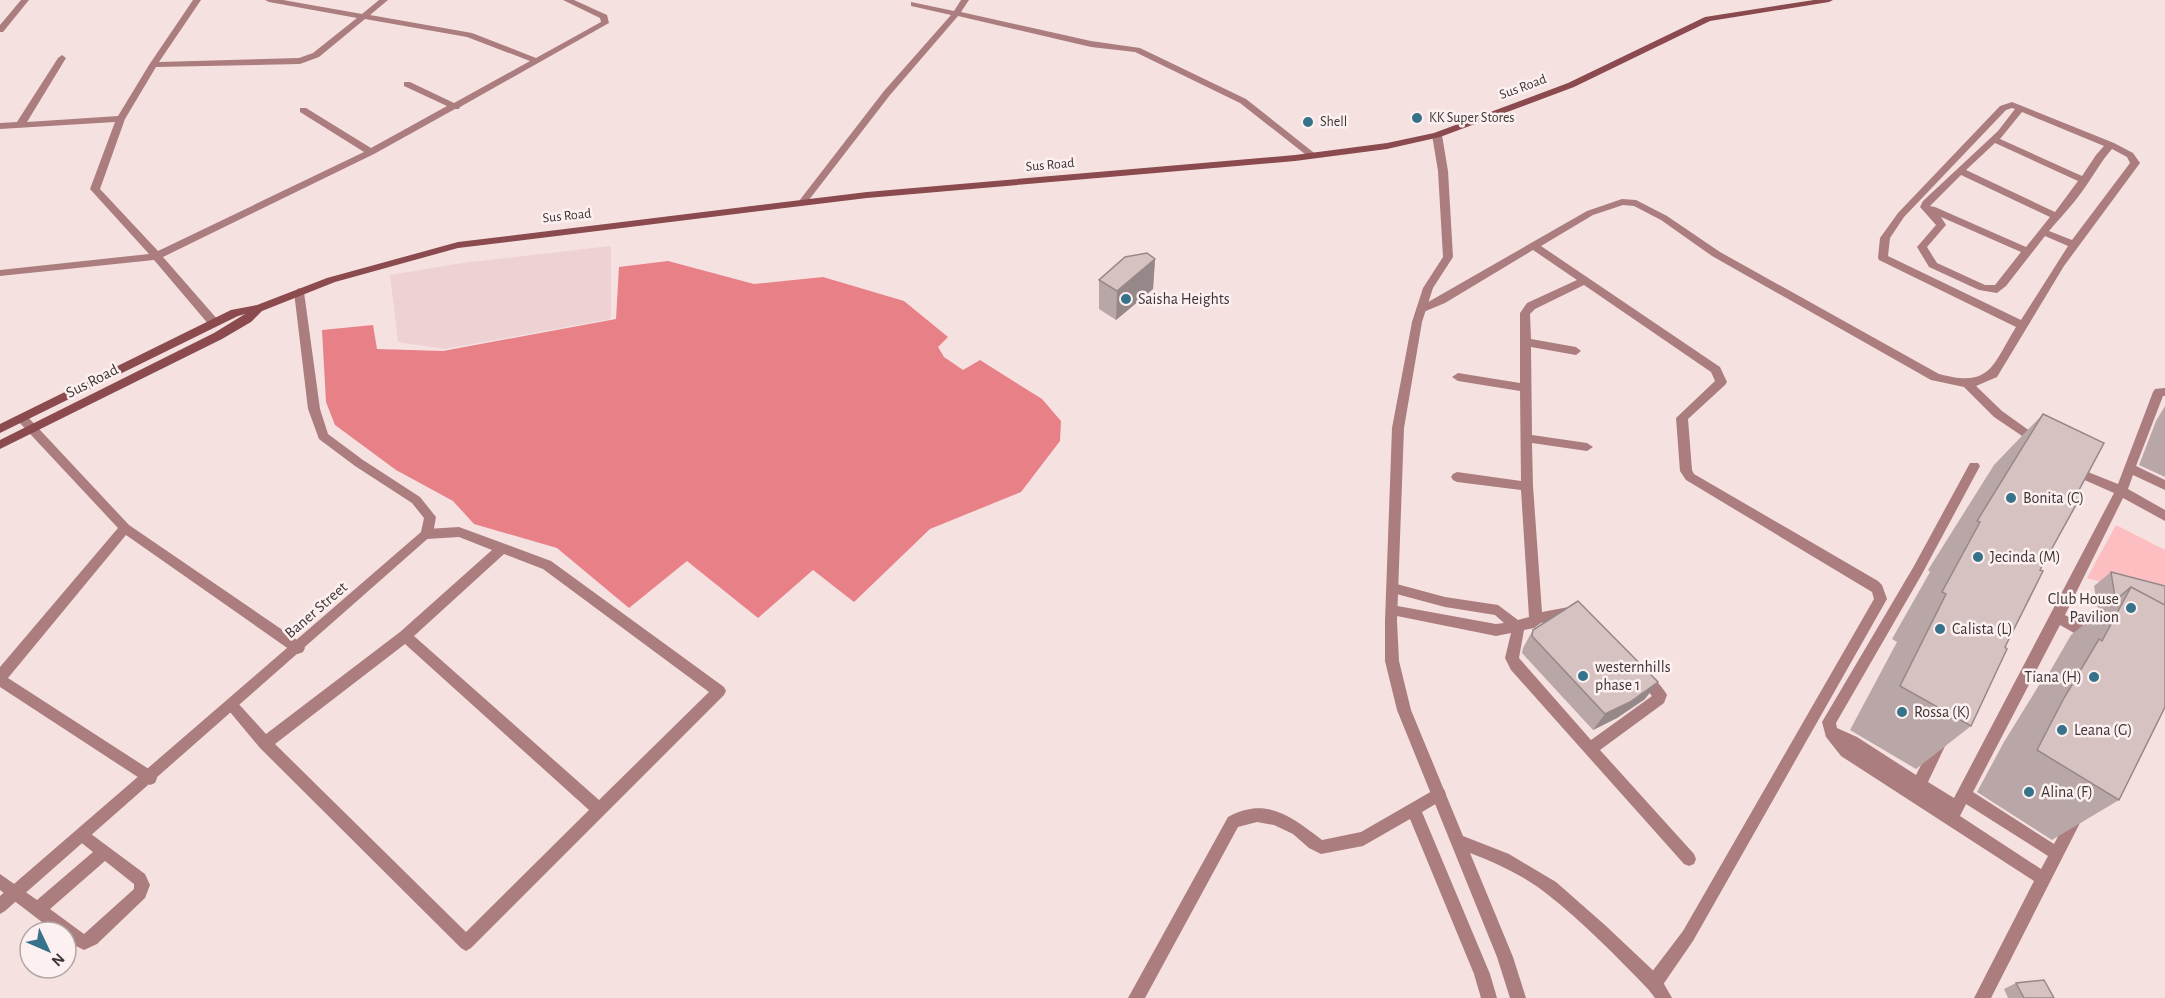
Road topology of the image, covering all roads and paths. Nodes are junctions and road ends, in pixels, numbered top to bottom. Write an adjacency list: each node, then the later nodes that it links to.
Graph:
1 (25, 0): 11 (street)
2 (197, 0): 14 (street)
3 (268, 0): 10 (street)
4 (384, 0): 10 (street)
5 (567, 0): 13 (street)
6 (964, 0): 9 (street)
7 (1829, 0): 22 (main road, Sus Road)
8 (914, 4): 9 (street)
9 (956, 14): 26 (street); 29 (street)
10 (363, 15): 13 (street); 14 (street)
11 (0, 30)
12 (62, 58): 20 (street)
13 (536, 62): 16 (street)
14 (153, 64): 19 (street)
15 (407, 84): 16 (street)
16 (456, 106): 25 (street)
17 (2020, 108): 23 (street); 24 (street); 43 (street)
18 (303, 110): 25 (street)
19 (121, 119): 20 (street); 36 (street)
20 (20, 125): 21 (street)
21 (0, 126)
22 (1437, 135): 26 (main road, Sus Road); 41 (street)
23 (1994, 139): 27 (street); 28 (street)
24 (2111, 145): 28 (street); 33 (street)
25 (371, 152): 36 (street)
26 (1313, 156): 29 (main road, Sus Road)
27 (1960, 171): 30 (street); 31 (street)
28 (2085, 181): 31 (street)
29 (802, 203): 39 (main road, Sus Road)
30 (1926, 206): 35 (street); 35 (street)
31 (2056, 216): 32 (street)
32 (2043, 232): 33 (street); 35 (street)
33 (2074, 245): 43 (street)
34 (1534, 246): 38 (street); 41 (street); 47 (street)
35 (2027, 251)
36 (157, 256): 37 (street); 42 (street)
37 (0, 273)
38 (1584, 281): 44 (street); 102 (street)
39 (299, 292): 40 (main road, Sus Road); 66 (street)
40 (259, 308): 42 (main road, Sus Road); 52 (main road, Sus Road)
41 (1421, 309): 68 (street)
42 (214, 323): 50 (main road, Sus Road)
43 (2024, 326): 47 (street)
44 (1524, 342): 45 (street); 48 (street)
45 (1576, 351)
46 (1458, 377): 48 (street)
47 (1966, 383): 56 (street)
48 (1525, 388): 53 (street)
49 (2165, 392): 59 (street)
50 (22, 418): 51 (main road, Sus Road); 52 (street)
51 (0, 429)
52 (32, 429): 54 (main road, Sus Road); 65 (street)
53 (1526, 438): 55 (street); 62 (street)
54 (0, 445)
55 (1587, 447)
56 (2045, 448)
57 (2064, 461): 63 (street)
58 (1974, 466): 81 (street)
59 (2129, 468): 61 (street); 63 (street)
60 (1458, 477): 62 (street)
61 (2165, 485)
62 (1527, 486): 71 (street)
63 (2121, 490): 64 (street); 70 (street)
64 (2165, 516)
65 (124, 528): 76 (street); 78 (street)
66 (427, 534): 67 (street); 76 (street, Baner Street)
67 (503, 547): 74 (street); 90 (street)
68 (1393, 588): 69 (street); 73 (street)
69 (1392, 610): 73 (street); 86 (street)
70 (2057, 617): 75 (street); 87 (street)
71 (1537, 618): 72 (street); 73 (street)
72 (1589, 623)
73 (1517, 625): 83 (street)
74 (405, 636): 82 (street); 90 (street)
75 (2106, 645)
76 (298, 648): 79 (street, Baner Street)
77 (1631, 665): 83 (street)
78 (0, 679): 84 (street)
79 (232, 706): 82 (street); 84 (street, Baner Street)
80 (1946, 732): 85 (street)
81 (1831, 733): 85 (street); 91 (street)
82 (265, 743): 90 (street)
83 (1590, 748): 96 (street)
84 (150, 778): 92 (street, Baner Street)
85 (1919, 784): 91 (street)
86 (1439, 794): 89 (street); 93 (street)
87 (1965, 795): 91 (street); 95 (street)
88 (2084, 803): 95 (street)
89 (1413, 809): 103 (street); 104 (street)
90 (600, 810)
91 (1954, 814): 97 (street)
92 (83, 835): 94 (street); 99 (street, Baner Street)
93 (1458, 841): 102 (street); 105 (street)
94 (104, 852): 101 (street); 101 (street)
95 (2056, 853): 97 (street)
96 (1689, 859)
97 (2043, 879): 107 (street)
98 (0, 881): 99 (street)
99 (16, 892): 100 (street, Baner Street); 101 (street)
100 (0, 906)
101 (38, 909)
102 (1654, 983): 106 (street)
103 (1136, 998)
104 (1489, 998)
105 (1518, 998)
106 (1664, 998)
107 (1982, 998)

